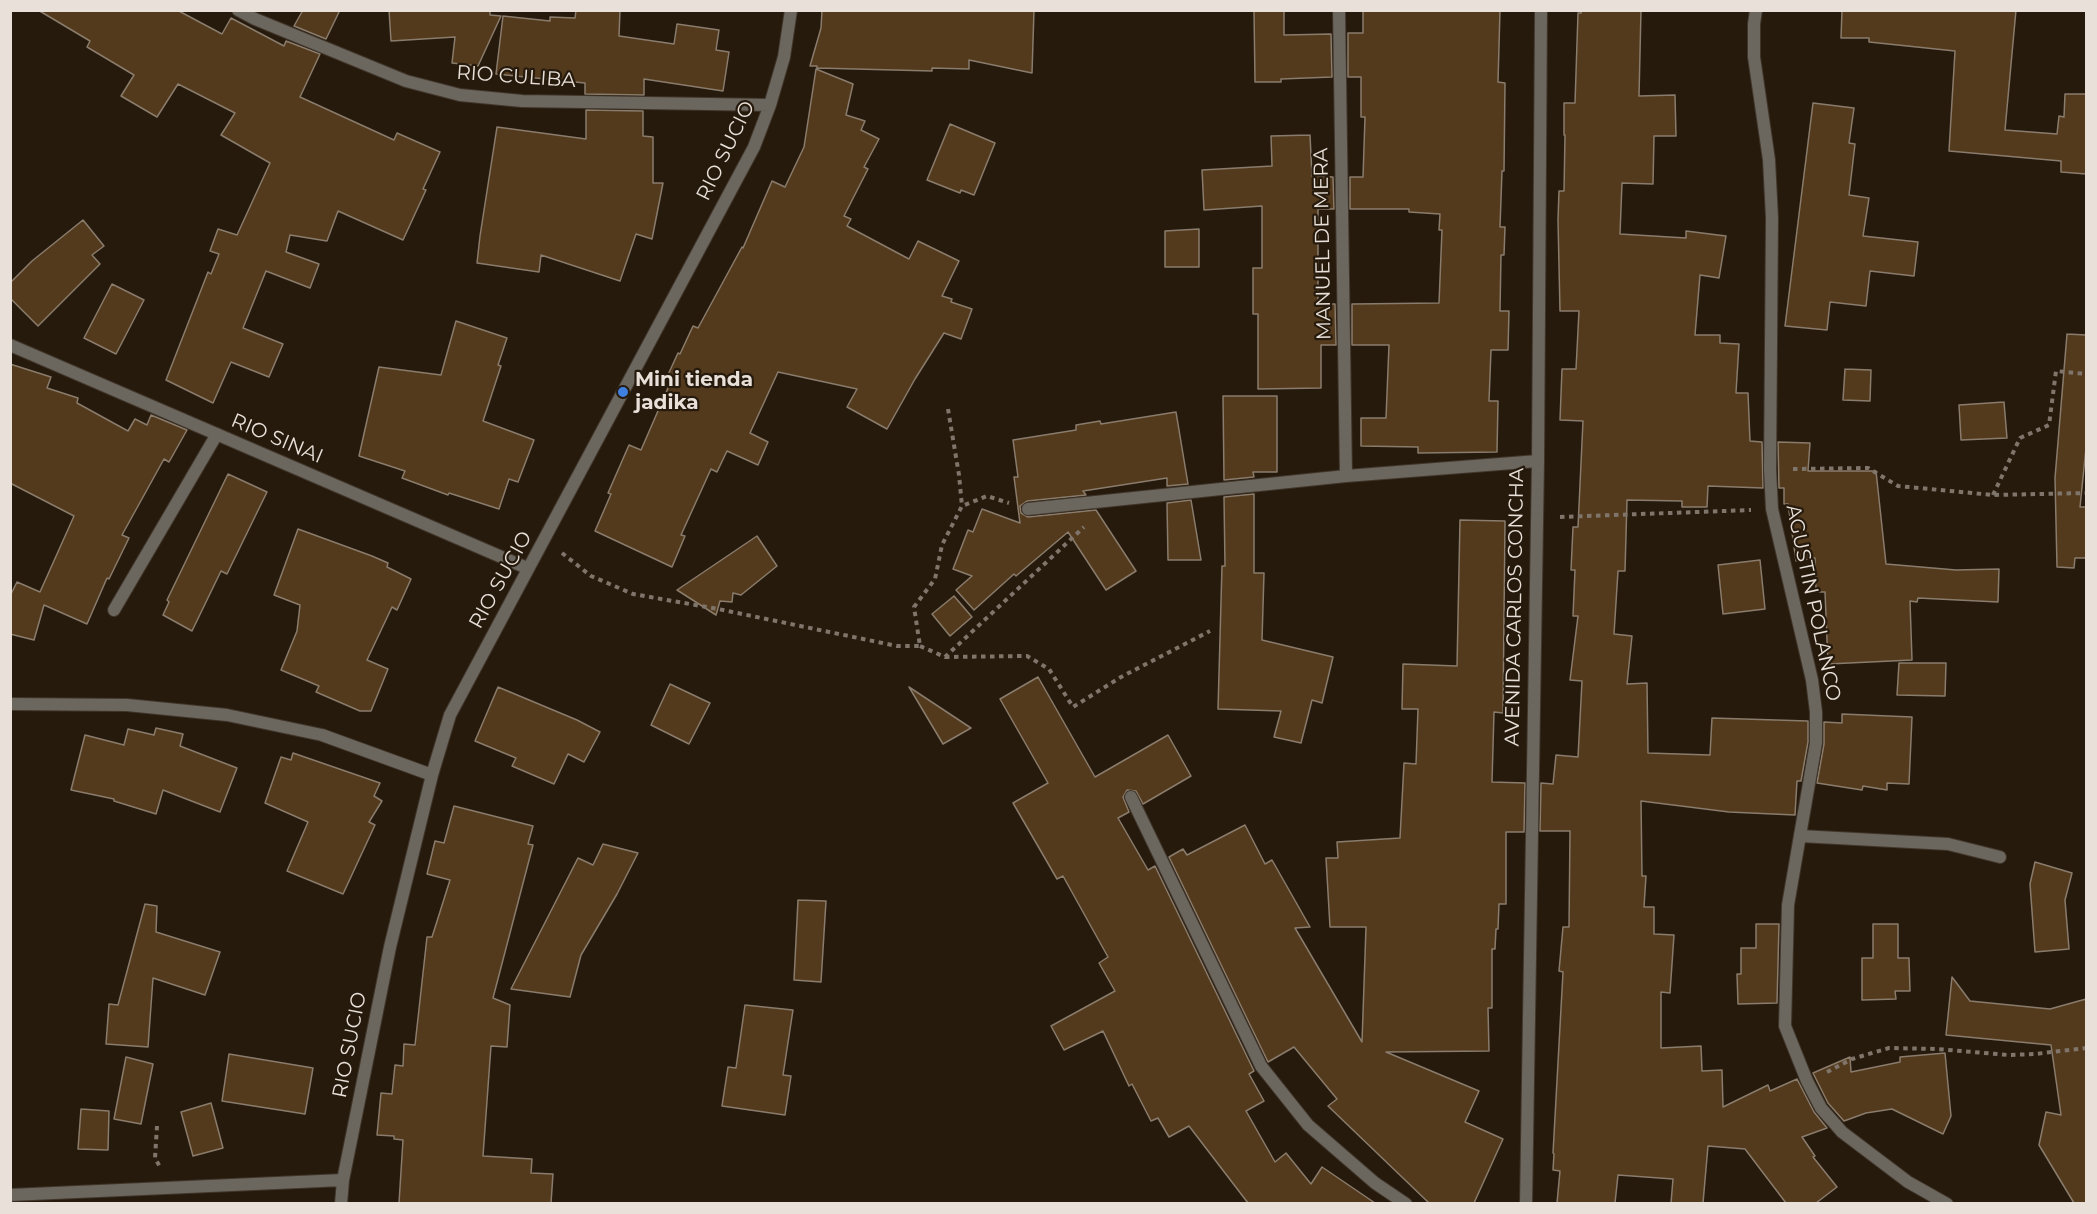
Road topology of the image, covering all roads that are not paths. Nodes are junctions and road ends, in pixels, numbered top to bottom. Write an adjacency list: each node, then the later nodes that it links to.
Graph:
1 (238, 10): 6 (street, RIO CULIBA)
2 (791, 10): 6 (street, RIO SUCIO)
3 (1339, 10): 10 (street, MANUEL DE MERA)
4 (1540, 10): 9 (street, AVENIDA CARLOS CONCHA)
5 (1756, 10): 17 (street, AGUSTIN POLANCO)
6 (771, 105): 12 (street, RIO SUCIO)
7 (10, 345): 8 (street, RIO SINAI)
8 (217, 434): 12 (street, RIO SINAI); 13 (street)
9 (1538, 461): 10 (street); 23 (street, AVENIDA CARLOS CONCHA)
10 (1346, 476): 11 (street)
11 (1028, 509)
12 (528, 568): 15 (street, RIO SUCIO)
13 (114, 610)
14 (10, 704): 15 (street)
15 (432, 775): 19 (street, RIO SUCIO)
16 (1131, 797): 22 (street)
17 (1800, 836): 18 (street); 24 (street, AGUSTIN POLANCO)
18 (2000, 857)
19 (343, 1180): 20 (street); 21 (street, RIO SUCIO)
20 (10, 1195)
21 (341, 1203)
22 (1406, 1203)
23 (1526, 1203)
24 (1947, 1203)

